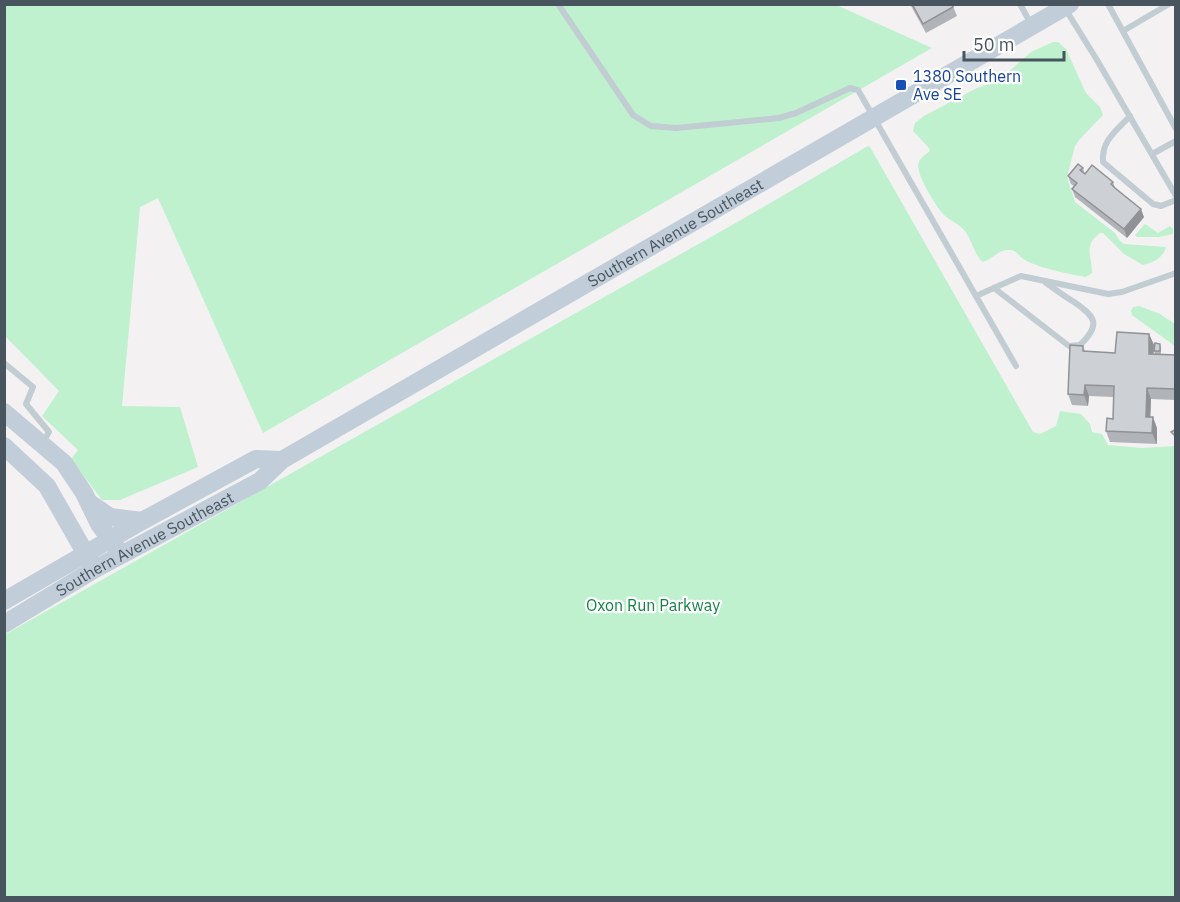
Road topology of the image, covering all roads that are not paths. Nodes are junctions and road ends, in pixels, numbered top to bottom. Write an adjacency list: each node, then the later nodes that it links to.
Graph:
1 (558, 4): 8 (lane)
2 (1020, 4): 6 (lane)
3 (1108, 4): 7 (lane)
4 (1169, 4): 7 (lane)
5 (1067, 6): 6 (main road, Southern Avenue Southeast); 9 (lane)
6 (1032, 26): 8 (main road, Southern Avenue Southeast)
7 (1123, 31): 10 (lane)
8 (874, 116): 17 (lane); 23 (main road, Southern Avenue Southeast)
9 (1130, 116): 12 (lane); 13 (lane)
10 (1176, 129)
11 (1176, 141): 12 (lane)
12 (1152, 154): 13 (lane)
13 (1176, 197)
14 (1176, 273): 15 (lane)
15 (1043, 281): 16 (lane); 16 (lane)
16 (994, 288): 17 (lane)
17 (976, 296): 19 (lane)
18 (4, 363): 21 (lane)
19 (1016, 366)
20 (4, 412): 21 (main road)
21 (42, 442): 24 (main road)
22 (4, 446): 28 (main road)
23 (282, 460): 25 (main road, Southern Avenue Southeast); 27 (main road, Southern Avenue Southeast)
24 (90, 503): 25 (main road); 26 (main road)
25 (142, 520): 26 (main road, Southern Avenue Southeast)
26 (110, 539): 27 (main road); 28 (main road, Southern Avenue Southeast)
27 (121, 556): 28 (main road, Southern Avenue Southeast)
28 (90, 562): 29 (main road, Southern Avenue Southeast); 30 (main road, Southern Avenue Southeast)
29 (4, 602)
30 (4, 624)

